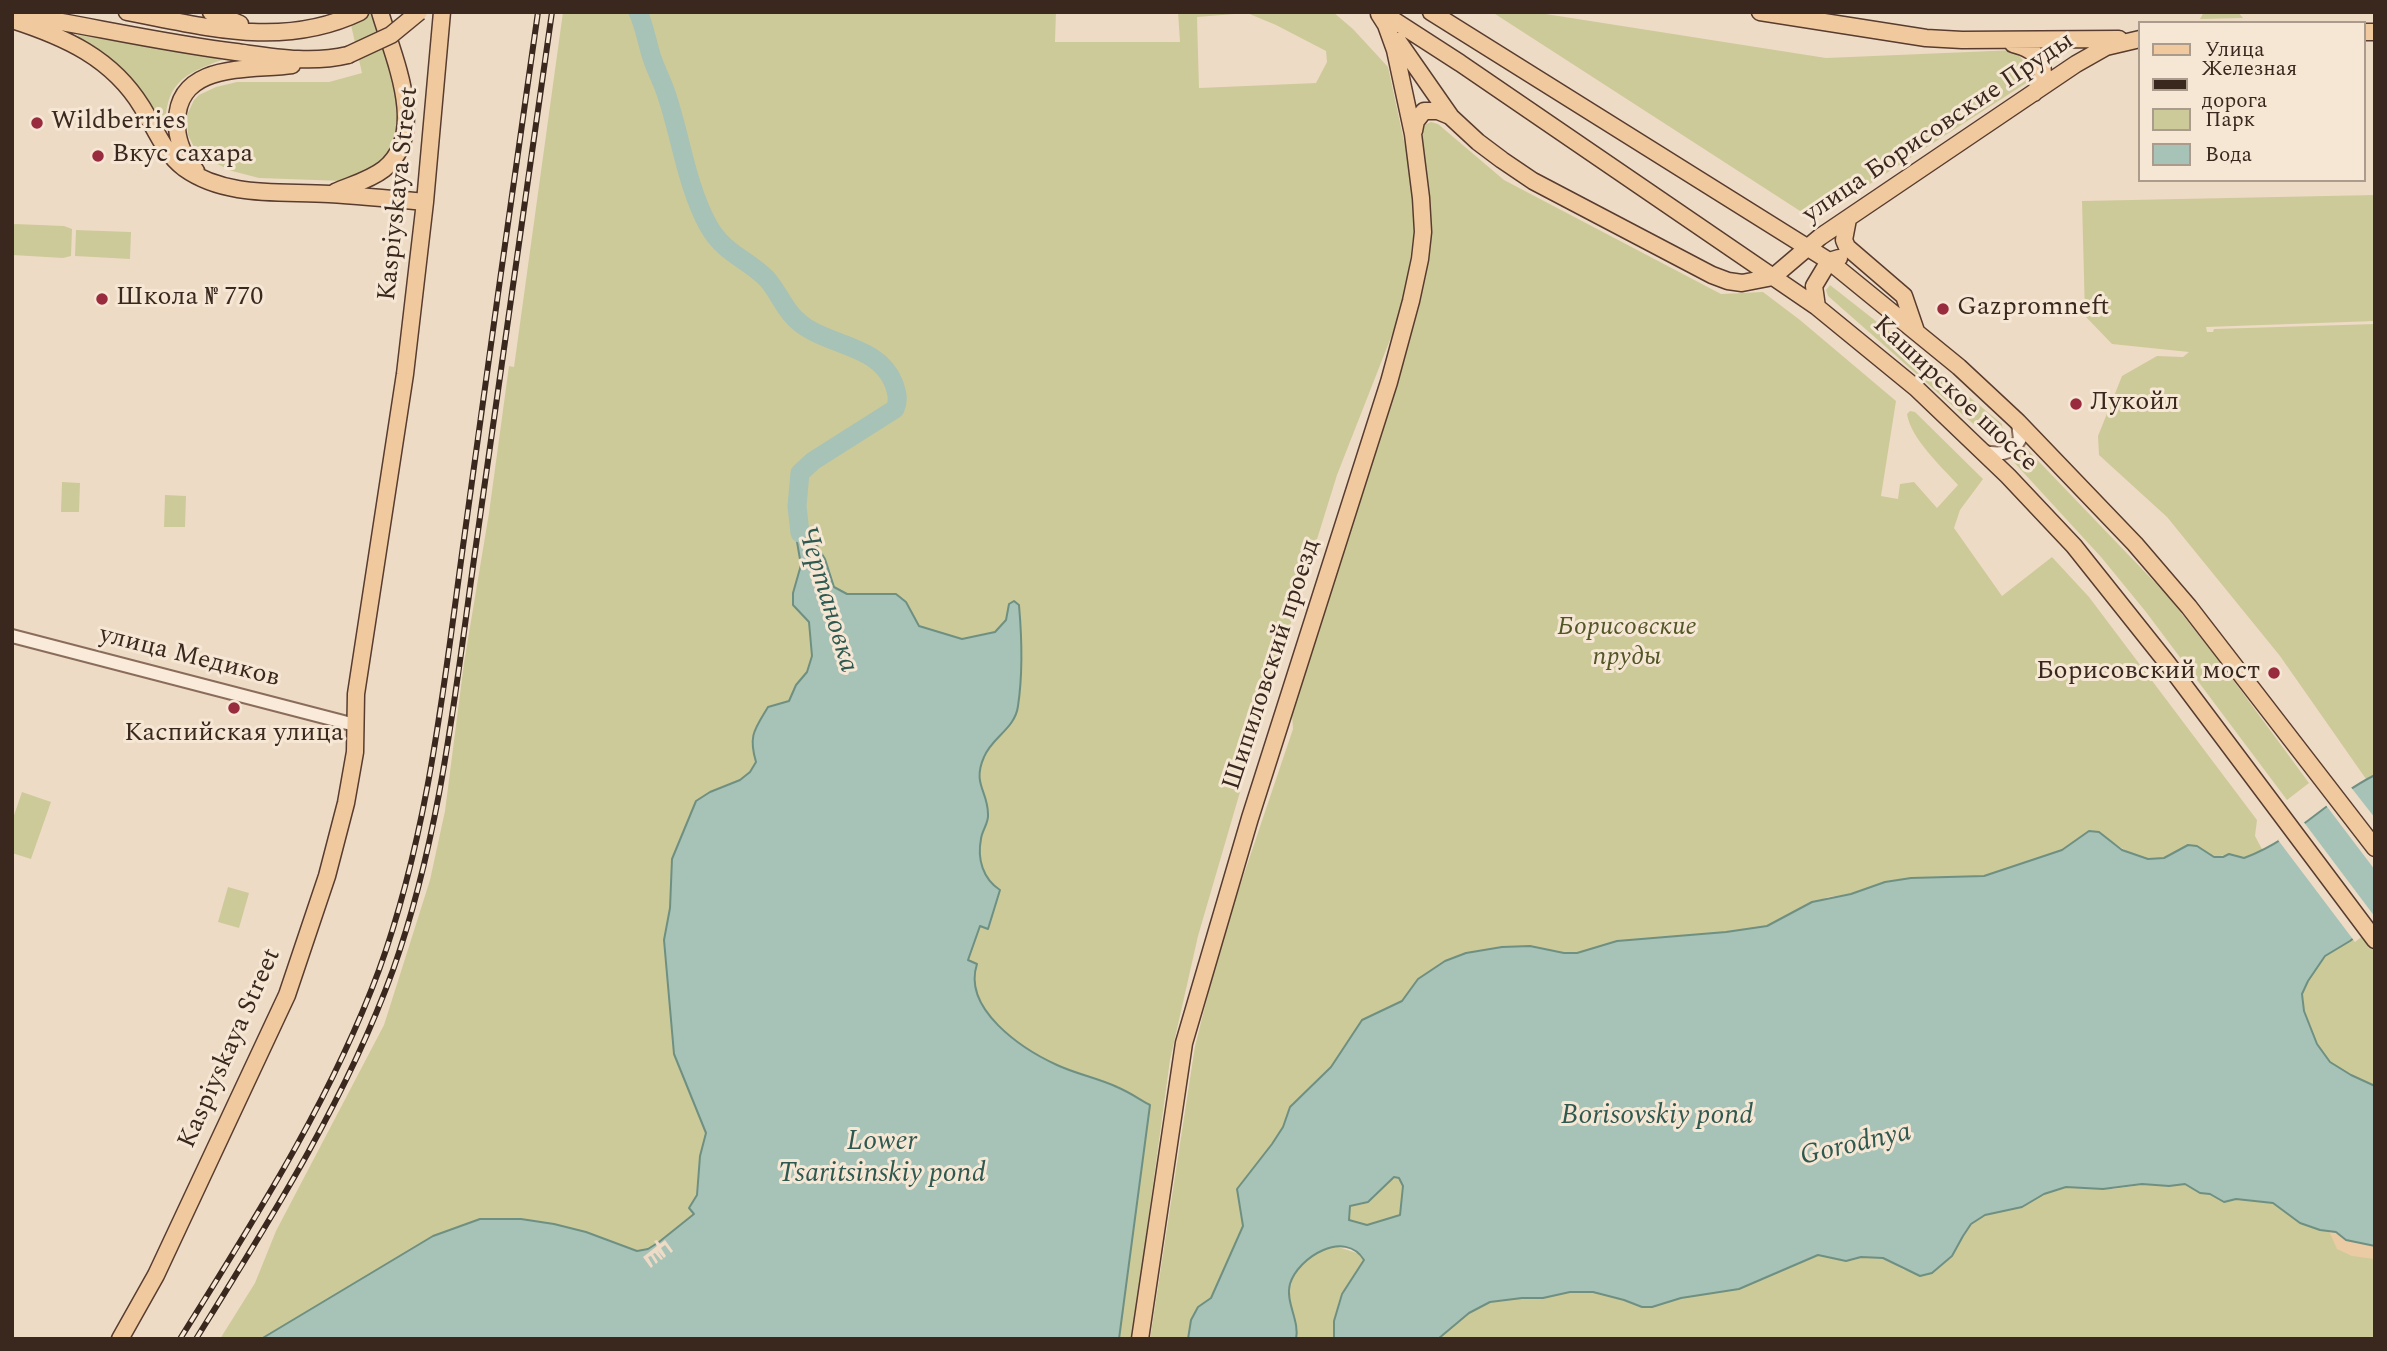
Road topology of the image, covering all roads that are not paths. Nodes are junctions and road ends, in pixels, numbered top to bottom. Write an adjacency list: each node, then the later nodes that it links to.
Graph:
1 (127, 12): 12 (main road)
2 (211, 12): 12 (main road)
3 (360, 12): 12 (main road)
4 (380, 12): 21 (main road)
5 (419, 12): 16 (main road, bridge)
6 (442, 12): 22 (main road, Kaspiyskaya Street)
7 (1431, 12): 24 (main road, Каширское шоссе)
8 (1760, 12): 15 (main road)
9 (12, 14): 16 (main road)
10 (1381, 16): 18 (main road); 19 (main road, Шипиловский проезд); 27 (main road, Каширское шоссе)
11 (12, 20): 20 (main road)
12 (276, 34)
13 (2138, 39): 15 (main road)
14 (2138, 39): 17 (main road, улица Борисовские Пруды)
15 (1993, 40): 17 (main road)
16 (318, 61): 20 (main road)
17 (2034, 94): 23 (main road, улица Борисовские Пруды)
18 (1451, 117): 19 (main road); 27 (main road)
19 (1413, 134): 37 (main road, Шипиловский проезд)
20 (202, 178): 21 (main road)
21 (330, 194): 22 (main road)
22 (425, 202): 33 (main road, Kaspiyskaya Street)
23 (1848, 219): 24 (main road, улица Борисовские Пруды); 25 (main road)
24 (1808, 248): 26 (main road, Каширское шоссе); 27 (main road, улица Борисовские Пруды)
25 (1858, 258): 26 (main road); 29 (main road)
26 (1829, 261): 28 (main road); 29 (main road, Каширское шоссе)
27 (1773, 277): 28 (main road, Каширское шоссе)
28 (1817, 307): 31 (main road, Каширское шоссе)
29 (1916, 331): 30 (main road, Каширское шоссе)
30 (2018, 422): 31 (street); 34 (main road, Каширское шоссе)
31 (1980, 451): 35 (main road, Каширское шоссе)
32 (12, 636): 33 (street, улица Медиков)
33 (355, 725): 36 (main road, Kaspiyskaya Street)
34 (2375, 848)
35 (2375, 940)
36 (120, 1339)
37 (1140, 1339)

